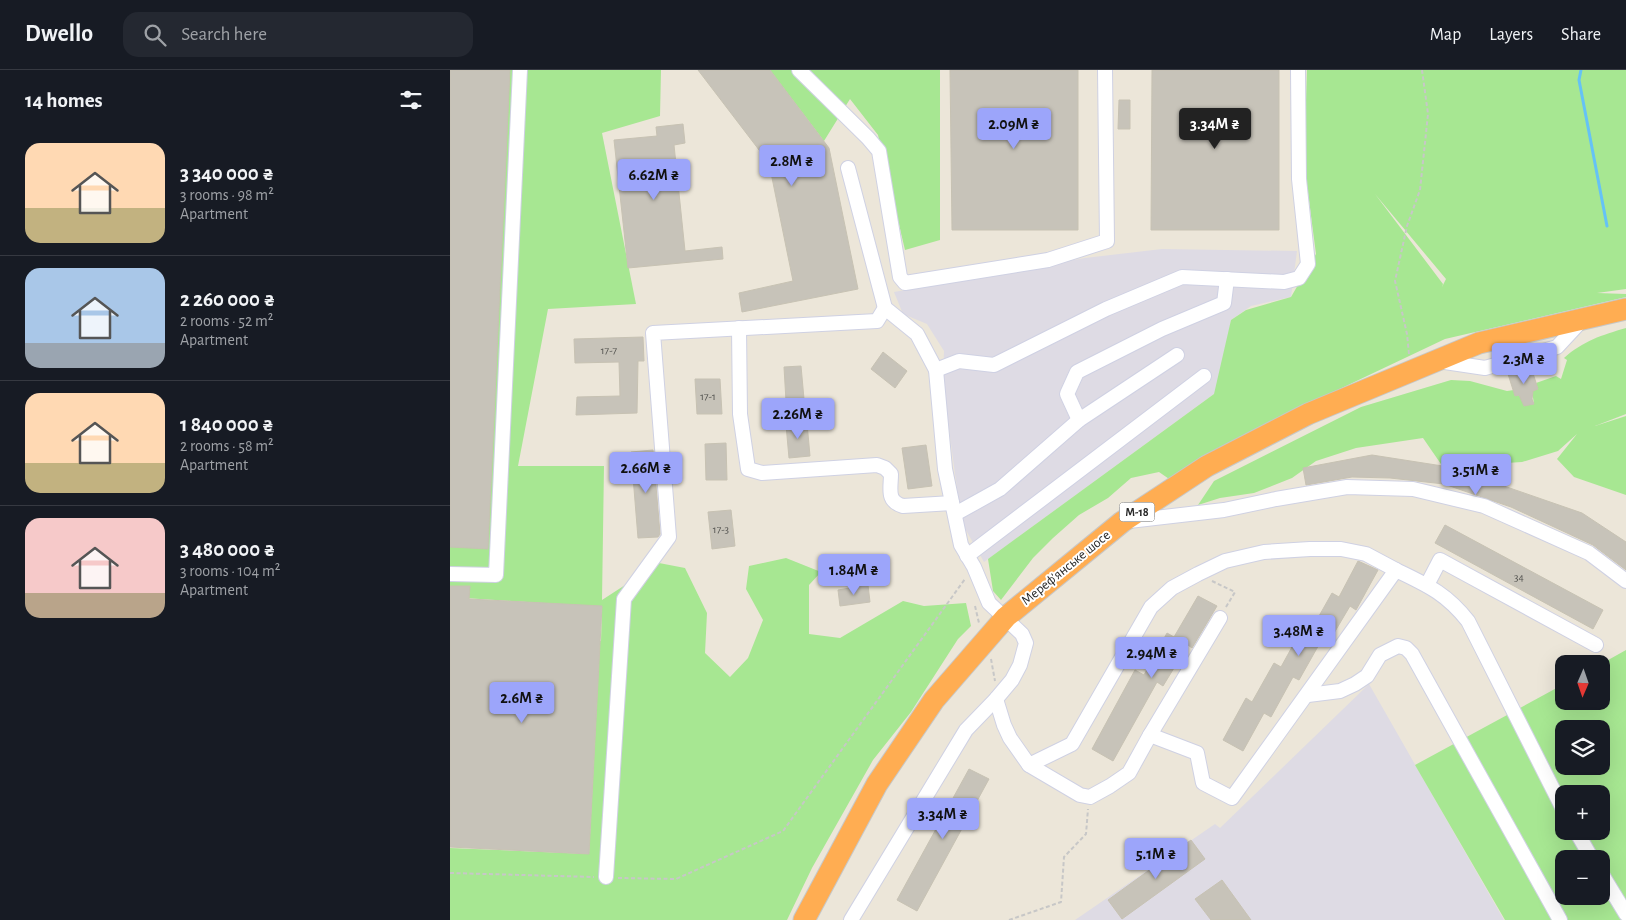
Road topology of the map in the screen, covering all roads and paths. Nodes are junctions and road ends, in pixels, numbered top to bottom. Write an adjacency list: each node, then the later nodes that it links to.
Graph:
1 (520, 70): 20 (street)
2 (799, 70): 3 (street)
3 (1105, 70)
4 (1298, 70): 7 (street)
5 (1422, 70): 13 (path)
6 (848, 168): 8 (street)
7 (1227, 279): 12 (street); 15 (street)
8 (885, 308): 10 (street); 12 (street)
9 (1626, 308): 13 (highway, Мереф’янське шосе / М-18)
10 (739, 328): 16 (street); 35 (street)
11 (1178, 354): 15 (street)
12 (936, 370): 16 (street)
13 (1410, 372): 17 (highway, Мереф’янське шосе / М-18)
14 (1204, 376): 18 (street)
15 (1079, 420): 16 (street)
16 (953, 508): 18 (street)
17 (1122, 522): 22 (street); 24 (highway, Мереф’янське шосе / М-18)
18 (970, 562): 24 (street); 35 (path)
19 (1396, 570): 21 (street); 23 (street); 28 (street)
20 (450, 574)
21 (1198, 574): 25 (path); 31 (street)
22 (1626, 581)
23 (1427, 585): 26 (street); 32 (street)
24 (1006, 617): 29 (street); 38 (highway, Мереф’янське шосе / М-18)
25 (1220, 618): 30 (street)
26 (1596, 645)
27 (991, 656): 29 (path)
28 (1308, 695): 30 (street); 41 (street)
29 (996, 699): 31 (street); 39 (street)
30 (1150, 736): 33 (street)
31 (1029, 765): 33 (street)
32 (1555, 793)
33 (1090, 797): 40 (path)
34 (450, 873): 35 (path)
35 (606, 877)
36 (1610, 888): 37 (street)
37 (1626, 914)
38 (804, 920)
39 (851, 920)
40 (1009, 920)
41 (1560, 920)

